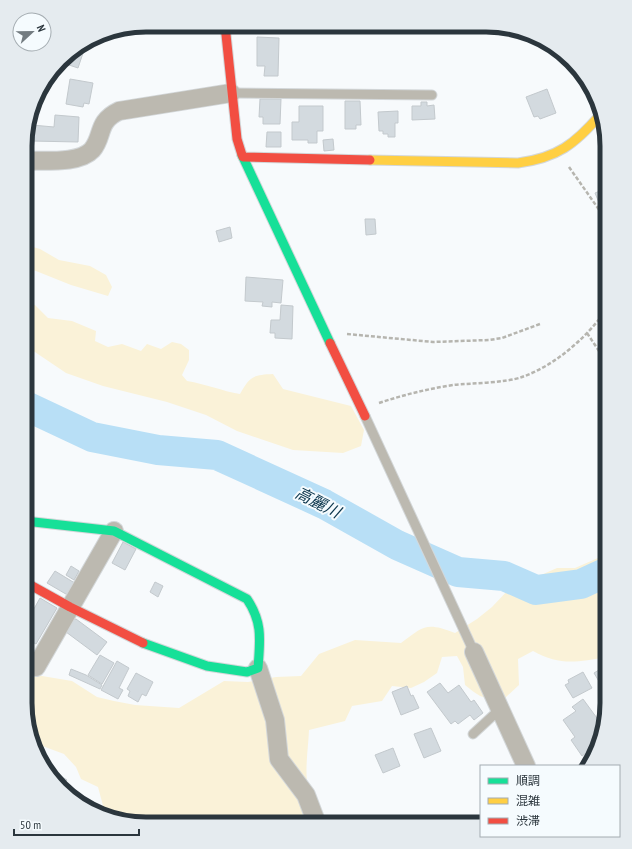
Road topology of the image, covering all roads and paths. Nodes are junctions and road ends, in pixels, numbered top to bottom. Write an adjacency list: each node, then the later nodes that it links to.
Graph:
1 (226, 32): 2 (street)
2 (231, 93): 3 (lane); 6 (street); 7 (street)
3 (432, 95)
4 (597, 119): 5 (street)
5 (560, 153): 6 (street); 8 (path)
6 (243, 157): 11 (street)
7 (32, 161)
8 (600, 210)
9 (600, 317): 12 (path)
10 (540, 324): 11 (path)
11 (324, 333): 14 (street)
12 (587, 333): 13 (path); 14 (path)
13 (600, 352)
14 (363, 412): 19 (lane)
15 (32, 522): 16 (street)
16 (114, 531): 18 (street); 21 (street)
17 (32, 586): 18 (street)
18 (70, 607): 20 (street); 21 (street)
19 (474, 652): 22 (street)
20 (32, 665)
21 (258, 668): 25 (street)
22 (499, 710): 23 (lane); 24 (street)
23 (473, 734)
24 (526, 765)
25 (314, 817)

